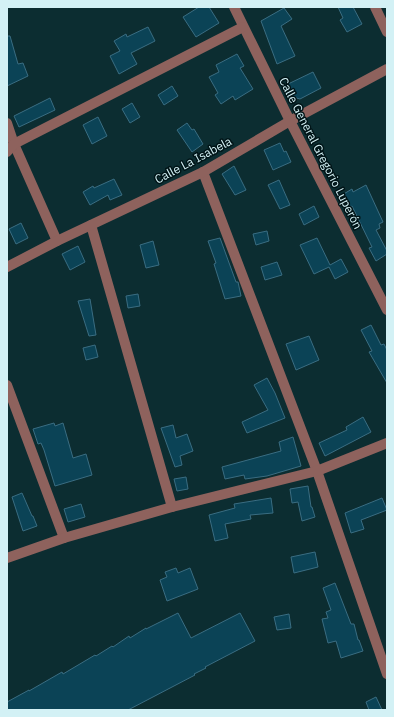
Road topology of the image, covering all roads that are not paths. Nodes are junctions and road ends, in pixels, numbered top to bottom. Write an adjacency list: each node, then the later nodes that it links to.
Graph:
1 (234, 7): 3 (street, Calle General Gregorio Luperón)
2 (375, 7): 4 (street)
3 (243, 27): 6 (street, Calle General Gregorio Luperón); 8 (street)
4 (387, 32)
5 (387, 69): 6 (street, Calle La Isabela)
6 (290, 121): 10 (street, Calle La Isabela); 14 (street, Calle General Gregorio Luperón)
7 (7, 123): 8 (street)
8 (14, 144): 9 (street); 12 (street)
9 (7, 152)
10 (203, 172): 11 (street, Calle La Isabela); 17 (street)
11 (91, 225): 12 (street, Calle La Isabela); 18 (street)
12 (57, 242): 13 (street, Calle La Isabela)
13 (7, 267)
14 (387, 310)
15 (7, 385): 19 (street)
16 (387, 443): 17 (street)
17 (317, 471): 18 (street); 21 (street)
18 (172, 507): 19 (street)
19 (64, 538): 20 (street)
20 (7, 558)
21 (387, 674)

